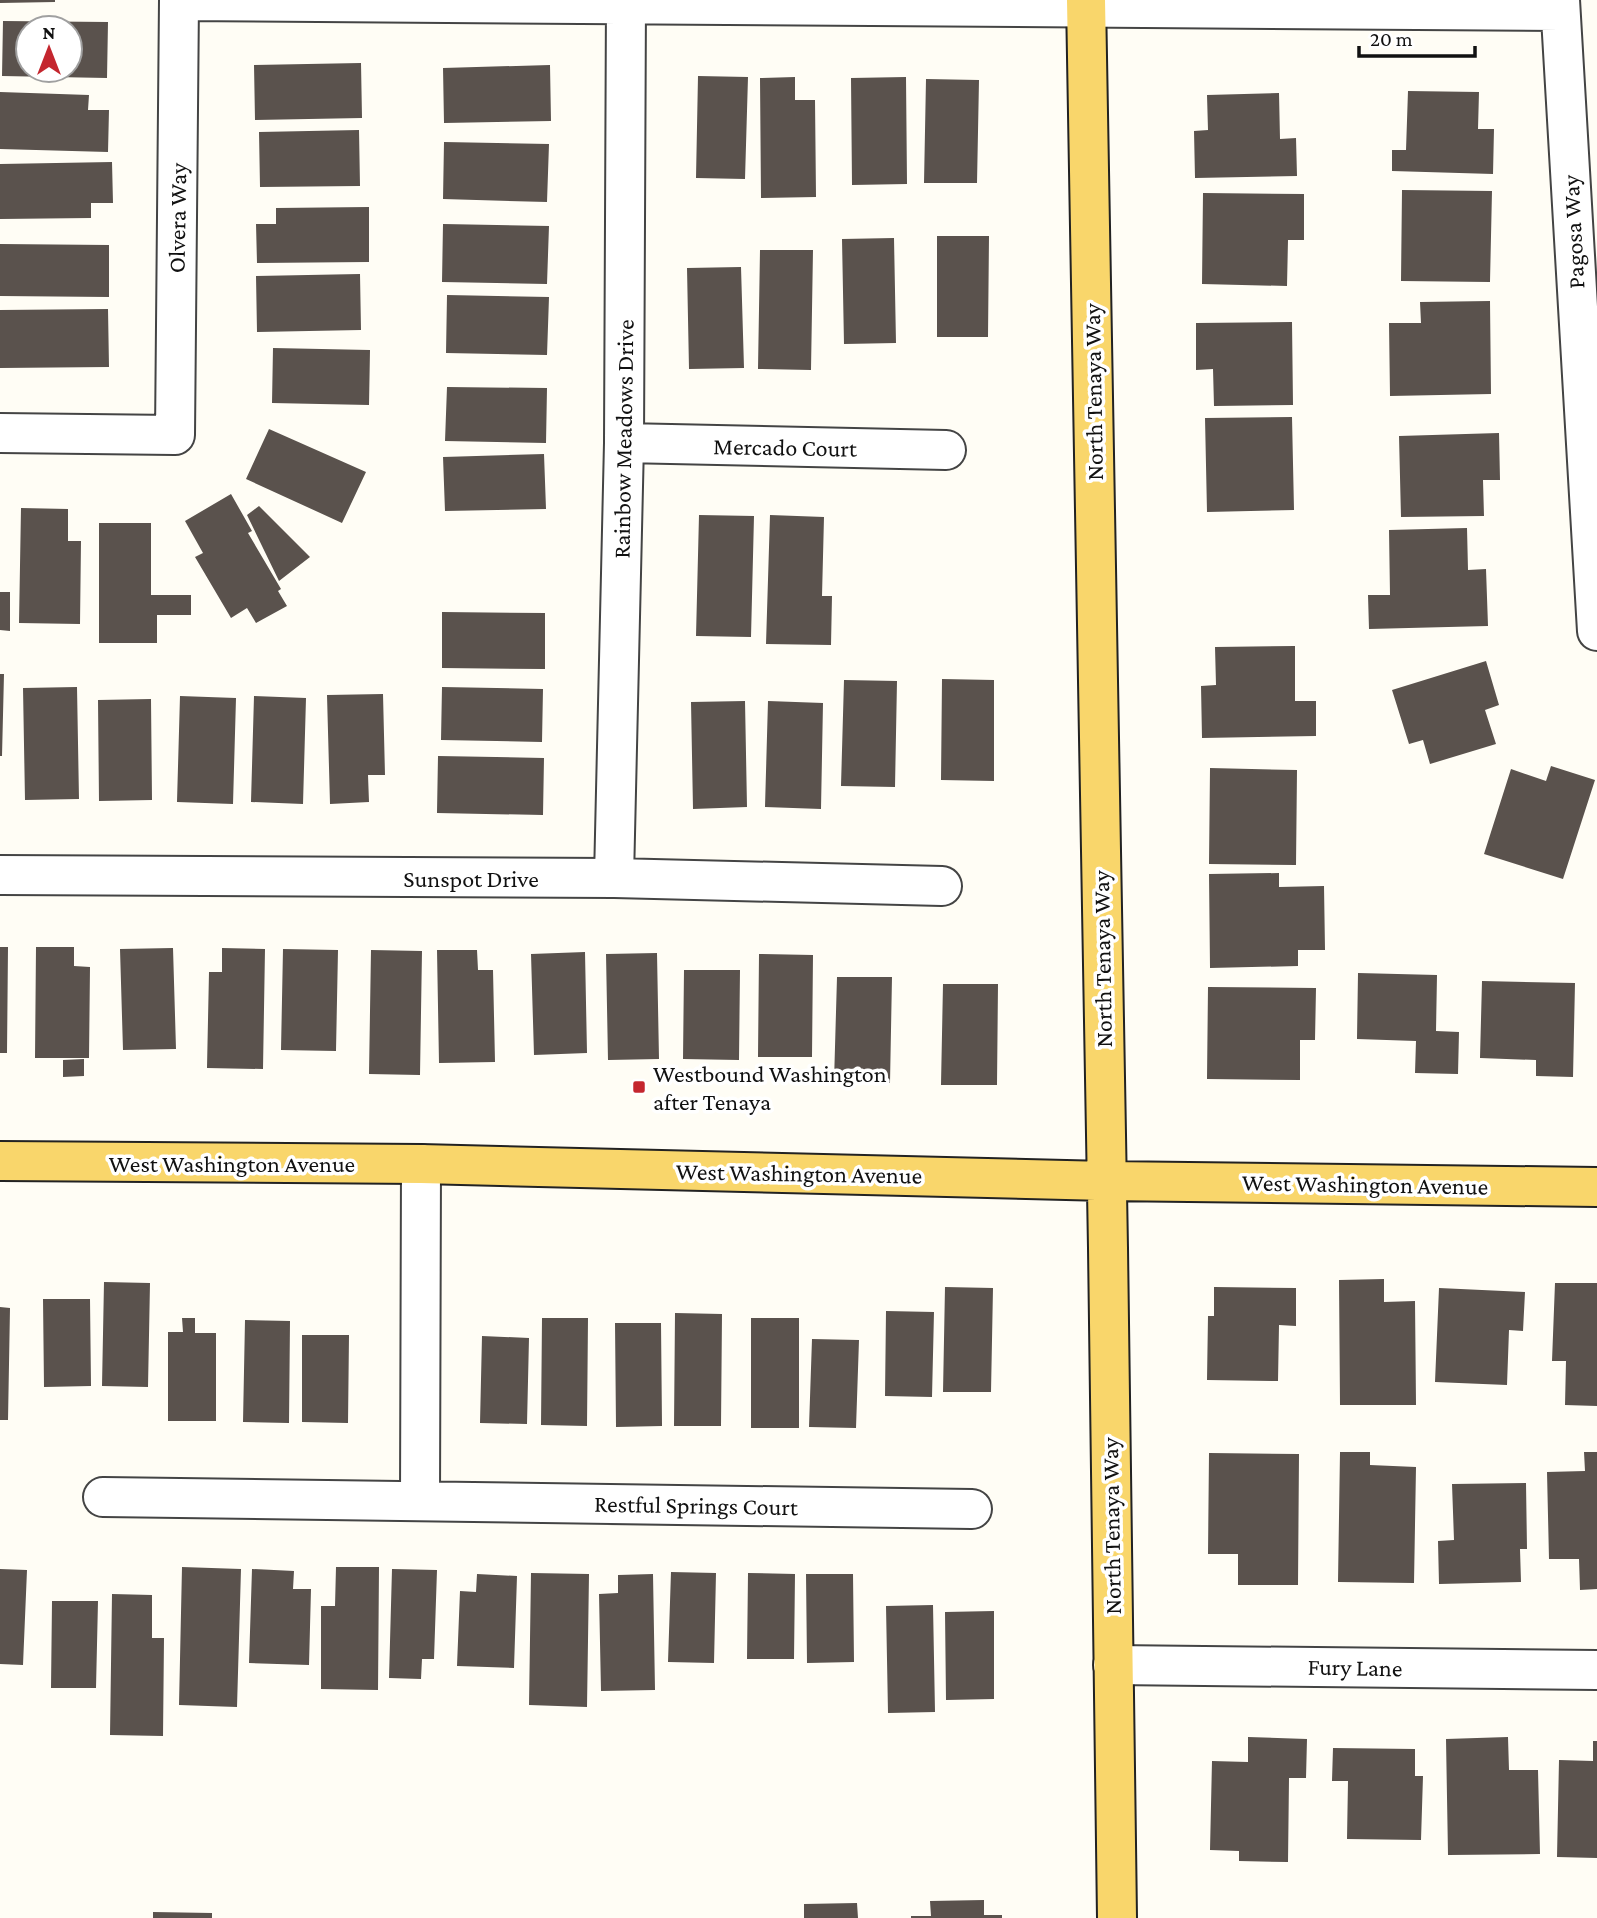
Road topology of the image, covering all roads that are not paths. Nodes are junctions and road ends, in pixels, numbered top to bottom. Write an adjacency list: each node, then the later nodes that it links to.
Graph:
1 (179, 0): 2 (street); 5 (street, Olvera Way)
2 (626, 2): 3 (street); 6 (street, Rainbow Meadows Drive)
3 (1086, 4): 4 (street); 14 (main road, North Tenaya Way)
4 (1560, 6): 8 (street, Pagosa Way)
5 (0, 433)
6 (624, 443): 7 (street, Mercado Court); 10 (street, Rainbow Meadows Drive)
7 (946, 450)
8 (1597, 631)
9 (0, 875): 10 (street, Sunspot Drive)
10 (614, 878): 11 (street, Sunspot Drive)
11 (942, 886)
12 (0, 1161): 13 (main road, West Washington Avenue)
13 (421, 1164): 14 (main road, West Washington Avenue); 17 (street)
14 (1106, 1181): 15 (main road, West Washington Avenue); 19 (main road, North Tenaya Way)
15 (1597, 1187)
16 (103, 1497): 17 (street, Restful Springs Court)
17 (420, 1500): 18 (street, Restful Springs Court)
18 (972, 1509)
19 (1113, 1665): 20 (street, Fury Lane); 21 (main road, North Tenaya Way)
20 (1597, 1670)
21 (1116, 1918)

